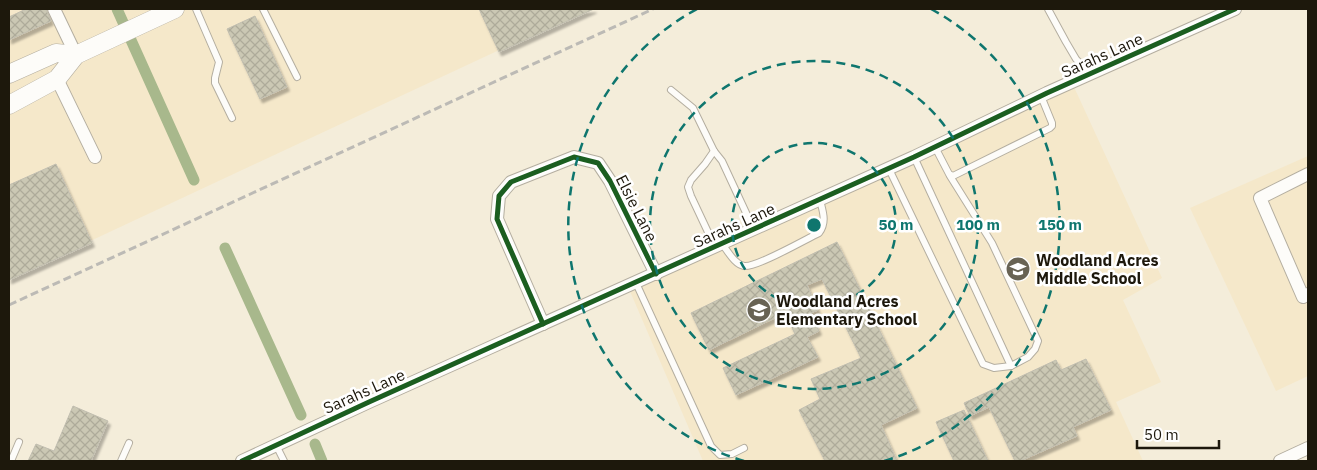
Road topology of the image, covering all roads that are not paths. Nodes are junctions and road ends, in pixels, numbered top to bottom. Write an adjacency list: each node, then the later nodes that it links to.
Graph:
1 (54, 9): 7 (street)
2 (175, 9): 7 (main road)
3 (196, 9): 15 (lane)
4 (263, 9): 10 (lane)
5 (1048, 9): 9 (lane)
6 (1235, 9): 9 (street, Sarahs Lane)
7 (76, 55): 8 (main road); 11 (main road)
8 (9, 74)
9 (1090, 74): 13 (street, Sarahs Lane)
10 (297, 76)
11 (57, 79): 14 (main road); 18 (street)
12 (671, 90): 17 (lane)
13 (1041, 96): 16 (street, Sarahs Lane); 22 (lane)
14 (9, 105)
15 (232, 118)
16 (935, 147): 19 (street, Sarahs Lane); 22 (lane)
17 (714, 151): 24 (lane); 25 (lane)
18 (95, 157)
19 (914, 157): 20 (street, Sarahs Lane); 30 (lane)
20 (888, 169): 23 (street, Sarahs Lane); 30 (lane)
21 (1308, 174): 28 (street)
22 (950, 176): 30 (lane)
23 (820, 200): 24 (street, Sarahs Lane); 25 (lane)
24 (754, 230): 25 (street, Sarahs Lane)
25 (719, 245): 26 (street, Sarahs Lane)
26 (656, 274): 27 (street, Sarahs Lane); 29 (street, Elsie Lane)
27 (636, 283): 29 (street, Sarahs Lane); 34 (lane)
28 (1308, 294)
29 (543, 324): 33 (street, Sarahs Lane)
30 (1011, 366)
31 (19, 442): 36 (lane)
32 (129, 443): 37 (lane)
33 (276, 445): 38 (street, Sarahs Lane); 39 (lane)
34 (744, 448)
35 (1308, 448): 40 (street)
36 (11, 461)
37 (121, 461)
38 (242, 461)
39 (284, 461)
40 (1280, 461)

